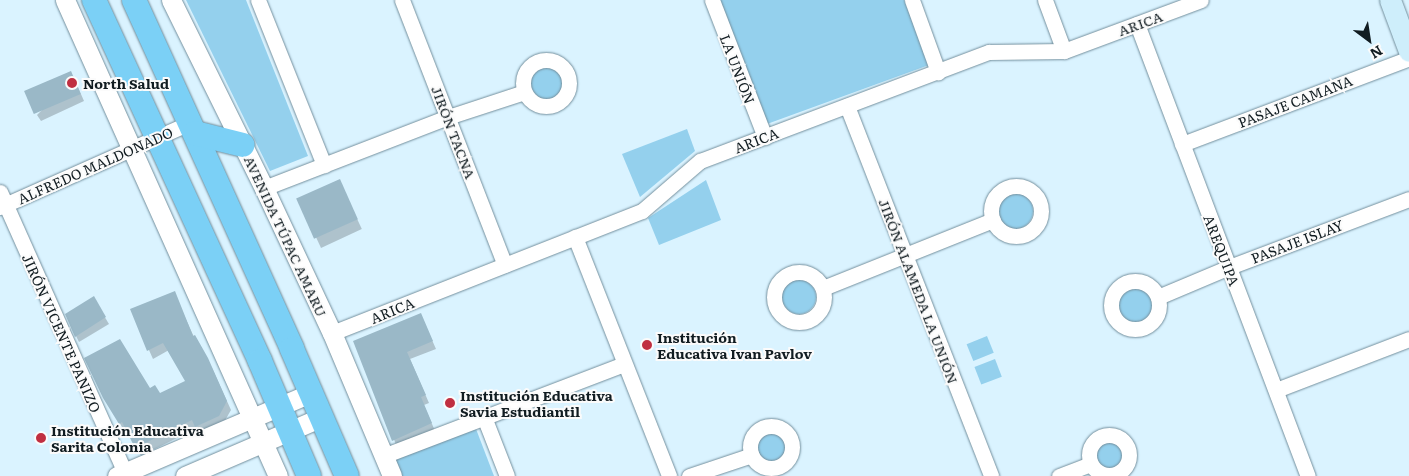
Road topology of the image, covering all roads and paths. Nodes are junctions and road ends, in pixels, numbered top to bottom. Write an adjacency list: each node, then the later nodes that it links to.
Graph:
1 (65, 0): 25 (street)
2 (94, 0): 22 (highway)
3 (134, 0): 20 (highway)
4 (171, 0): 24 (street, AVENIDA TÚPAC AMARU)
5 (258, 0): 26 (street)
6 (402, 0): 19 (street, JIRÓN TACNA)
7 (712, 0): 21 (street, LA UNIÓN)
8 (912, 0): 16 (street)
9 (1044, 0): 13 (street)
10 (1201, 0): 12 (street, ARICA)
11 (1390, 0): 14 (main road)
12 (1137, 24): 13 (street, ARICA); 23 (street, AREQUIPA)
13 (1064, 51): 16 (street, ARICA)
14 (1409, 51)
15 (1409, 58): 23 (street, PASAJE CAMANA)
16 (938, 72): 18 (street, ARICA)
17 (524, 92): 19 (street)
18 (847, 106): 21 (street, ARICA); 32 (street, JIRÓN ALAMEDA LA UNIÓN)
19 (448, 117): 26 (street); 33 (street, JIRÓN TACNA)
20 (192, 128): 22 (street, ALFREDO MALDONADO); 24 (highway); 41 (highway)
21 (765, 137): 31 (street, ARICA)
22 (156, 138): 25 (street, ALFREDO MALDONADO); 42 (highway)
23 (1182, 144): 34 (street, AREQUIPA)
24 (243, 145): 27 (street, AVENIDA TÚPAC AMARU)
25 (132, 148): 29 (street, ALFREDO MALDONADO); 45 (street)
26 (324, 165): 27 (street)
27 (264, 188): 37 (street, AVENIDA TÚPAC AMARU)
28 (1409, 199): 34 (street, PASAJE ISLAY)
29 (2, 201): 51 (street, JIRÓN VICENTE PANIZO)
30 (992, 220): 32 (street)
31 (575, 238): 33 (street, ARICA); 39 (street)
32 (905, 254): 35 (street); 60 (street, JIRÓN ALAMEDA LA UNIÓN)
33 (505, 265): 37 (street, ARICA)
34 (1229, 267): 36 (street, PASAJE ISLAY); 40 (street, AREQUIPA)
35 (822, 288)
36 (1158, 297)
37 (332, 334): 49 (street, AVENIDA TÚPAC AMARU)
38 (1409, 339): 40 (street)
39 (624, 364): 44 (street); 58 (street)
40 (1276, 390): 62 (street, AREQUIPA)
41 (311, 392): 42 (street); 43 (highway)
42 (280, 406): 45 (street); 46 (highway)
43 (322, 417): 46 (street); 55 (highway)
44 (484, 417): 49 (street); 57 (street)
45 (253, 418): 47 (street); 51 (street)
46 (290, 432): 47 (street); 54 (highway)
47 (263, 443): 52 (street); 53 (street)
48 (752, 455): 59 (street)
49 (383, 456): 56 (street, AVENIDA TÚPAC AMARU)
50 (1090, 464): 61 (street)
51 (121, 474)
52 (186, 476)
53 (278, 476)
54 (309, 476)
55 (347, 476)
56 (392, 476)
57 (507, 476)
58 (669, 476)
59 (689, 476)
60 (991, 476)
61 (1059, 476)
62 (1308, 476)

